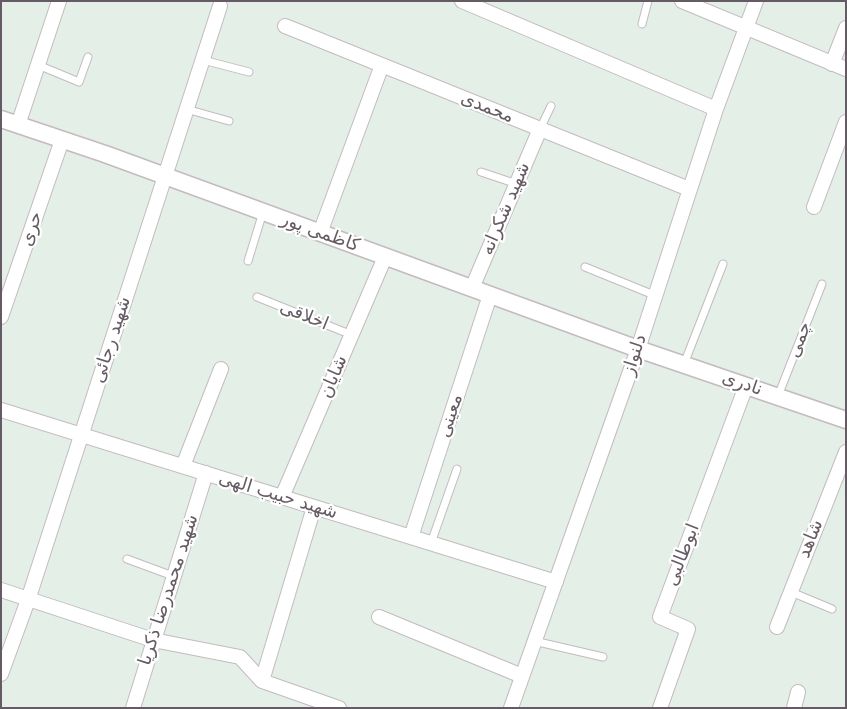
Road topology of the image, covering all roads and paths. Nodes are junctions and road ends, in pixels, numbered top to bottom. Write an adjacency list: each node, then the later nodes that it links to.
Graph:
1 (59, 1): 14 (street)
2 (462, 1): 19 (street)
3 (648, 1): 7 (lane)
4 (682, 1): 9 (street)
5 (756, 1): 9 (street, دلنواز)
6 (220, 6): 12 (street, شهید رجائی)
7 (642, 24)
8 (285, 26): 15 (street, محمدی)
9 (748, 28): 13 (street); 19 (street, دلنواز)
10 (846, 28): 13 (street)
11 (88, 57): 14 (lane)
12 (203, 60): 17 (lane); 20 (street, شهید رجائی)
13 (832, 64): 16 (street)
14 (38, 65): 24 (street)
15 (382, 65): 25 (street, محمدی); 33 (street)
16 (846, 69)
17 (249, 72)
18 (551, 106): 25 (lane)
19 (716, 109): 30 (street, دلنواز)
20 (186, 110): 22 (lane); 28 (street, شهید رجائی)
21 (1, 119): 24 (street, کاظمی پور)
22 (229, 120)
23 (846, 122): 31 (street)
24 (18, 125): 26 (street, کاظمی پور)
25 (540, 129): 29 (street, شهید شکرانه); 30 (street, محمدی)
26 (62, 140): 28 (street, کاظمی پور); 43 (street, حری)
27 (481, 172): 29 (lane)
28 (164, 176): 32 (street, کاظمی پور); 52 (street, شهید رجائی)
29 (517, 184): 39 (street, شهید شکرانه)
30 (689, 190): 41 (street, دلنواز)
31 (814, 208)
32 (263, 212): 33 (street, کاظمی پور); 35 (lane)
33 (320, 233): 34 (street, کاظمی پور)
34 (385, 257): 39 (street, کاظمی پور); 44 (street, شایان)
35 (248, 261)
36 (724, 264): 46 (lane)
37 (585, 266): 41 (lane)
38 (822, 284): 49 (lane, چمی)
39 (472, 288): 40 (street, کاظمی پور)
40 (490, 295): 45 (street, کاظمی پور); 59 (street, معینی)
41 (654, 295): 45 (street, دلنواز)
42 (257, 296): 44 (lane, اخلاقی)
43 (1, 317)
44 (352, 335): 57 (street, شایان)
45 (638, 349): 46 (street, نادری); 63 (street, دلنواز)
46 (684, 365): 48 (street, نادری)
47 (221, 369): 54 (street)
48 (746, 386): 49 (street, نادری); 80 (street, ابوطالبی)
49 (778, 396): 51 (street, نادری)
50 (1, 410): 52 (street, شهید حبیب الهی)
51 (846, 420)
52 (82, 435): 54 (street, شهید حبیب الهی); 66 (street, شهید رجائی)
53 (846, 452): 65 (street, شاهد)
54 (183, 466): 56 (street, شهید حبیب الهی)
55 (457, 470): 60 (lane)
56 (206, 473): 57 (street, شهید حبیب الهی); 62 (street, شهید محمدرضا ذکریا)
57 (282, 497): 58 (street, شهید حبیب الهی)
58 (314, 507): 59 (street, شهید حبیب الهی); 75 (street)
59 (411, 537): 60 (street, شهید حبیب الهی)
60 (431, 543): 63 (street, شهید حبیب الهی)
61 (127, 559): 62 (lane)
62 (173, 576): 70 (street, شهید محمدرضا ذکریا)
63 (556, 582): 71 (street, دلنواز)
64 (1, 590): 66 (street)
65 (790, 592): 67 (lane); 69 (street, شاهد)
66 (28, 600): 70 (street); 73 (street, شهید رجائی)
67 (832, 609)
68 (379, 617): 74 (street)
69 (776, 627)
70 (153, 640): 75 (street); 77 (street, شهید محمدرضا ذکریا)
71 (534, 641): 72 (lane); 74 (street, دلنواز)
72 (602, 657)
73 (1, 674)
74 (522, 676): 79 (street, دلنواز)
75 (262, 681): 78 (street)
76 (798, 692): 81 (street)
77 (132, 708)
78 (339, 708)
79 (511, 708)
80 (660, 708)
81 (794, 708)

